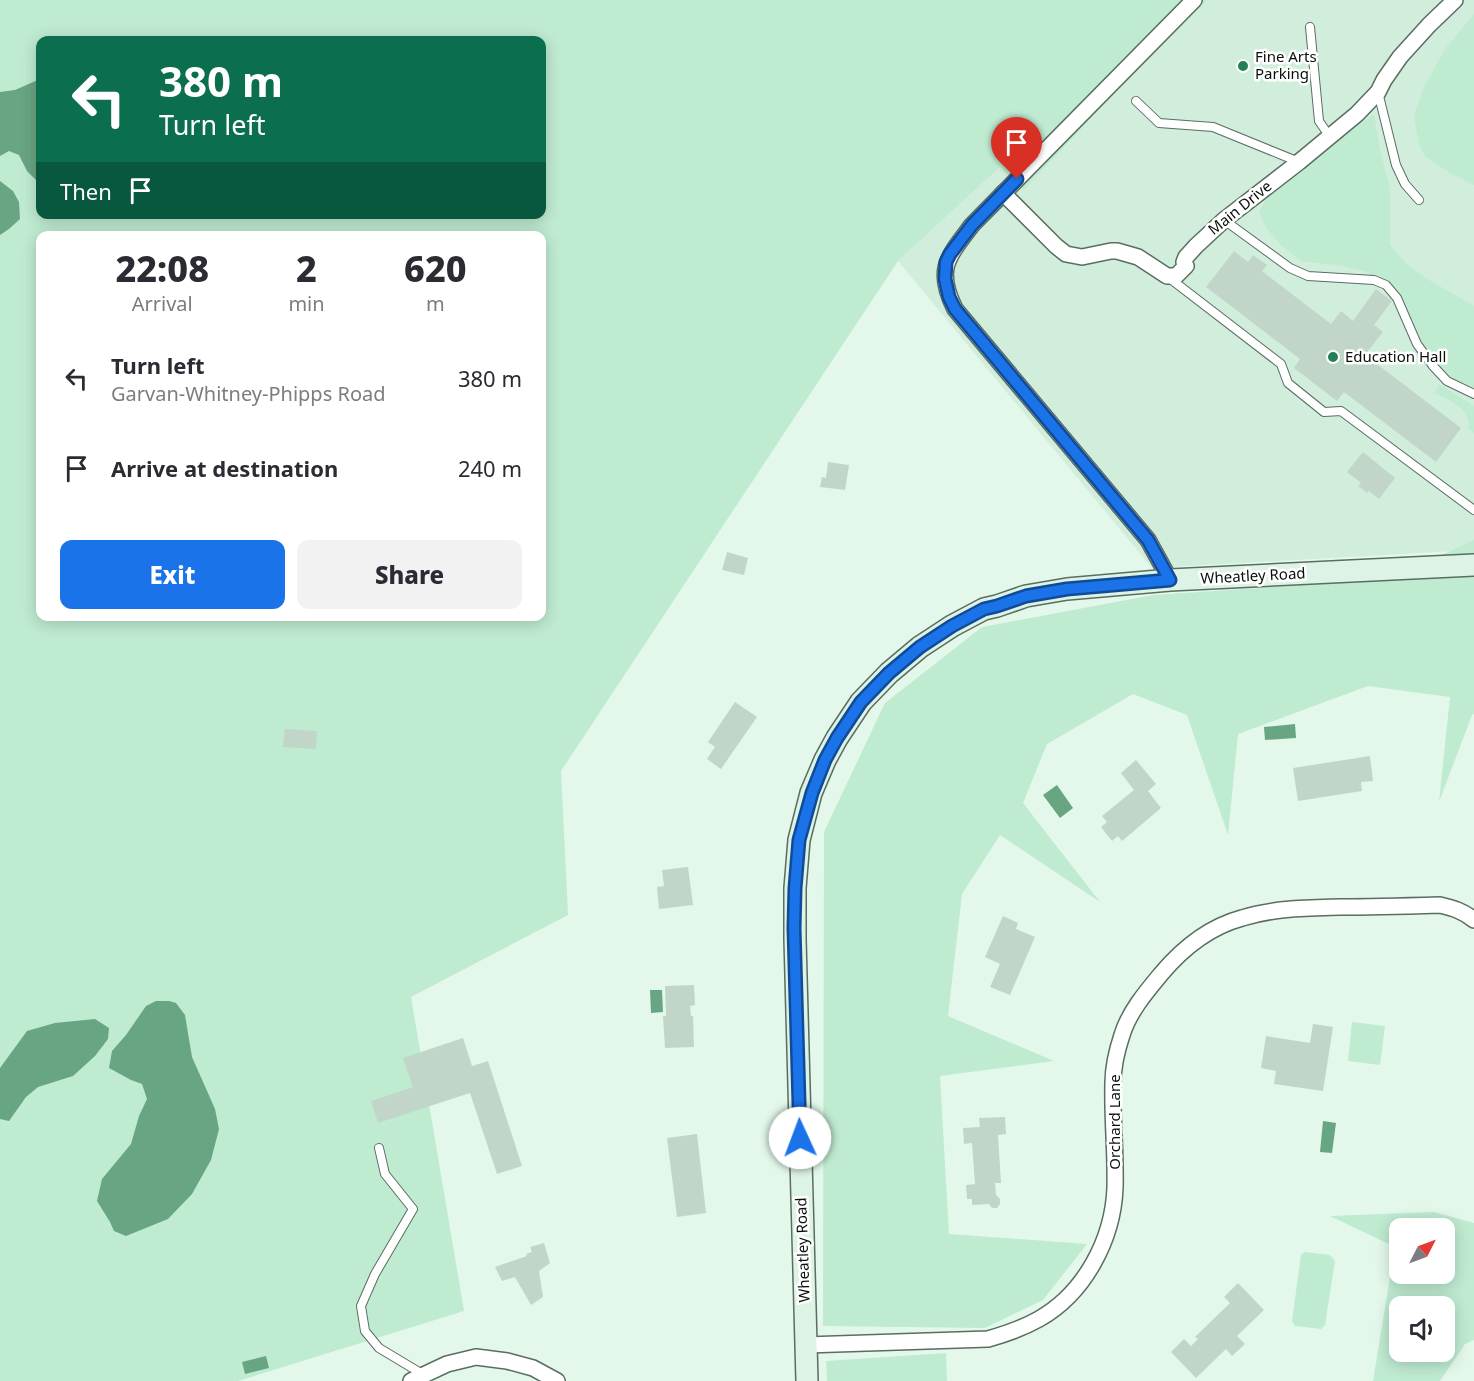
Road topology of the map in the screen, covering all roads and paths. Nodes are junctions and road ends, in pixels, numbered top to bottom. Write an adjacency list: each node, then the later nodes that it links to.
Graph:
1 (1194, 0): 8 (street)
2 (1455, 0): 4 (street, Main Drive)
3 (1310, 27): 6 (lane)
4 (1378, 92): 6 (street, Main Drive); 9 (lane)
5 (1136, 101): 7 (lane)
6 (1330, 137): 7 (street, Main Drive)
7 (1299, 162): 10 (street, Main Drive)
8 (1003, 194): 11 (street); 15 (street)
9 (1419, 200)
10 (1224, 220): 11 (street, Main Drive); 12 (lane)
11 (1167, 276): 13 (lane)
12 (1474, 394)
13 (1474, 510)
14 (1474, 565): 15 (main road, Wheatley Road)
15 (1170, 580): 18 (main road, Wheatley Road)
16 (1474, 920): 18 (street, Orchard Lane)
17 (379, 1148): 19 (lane)
18 (806, 1345): 21 (main road, Wheatley Road)
19 (417, 1378): 20 (street)
20 (557, 1381)
21 (807, 1381)

